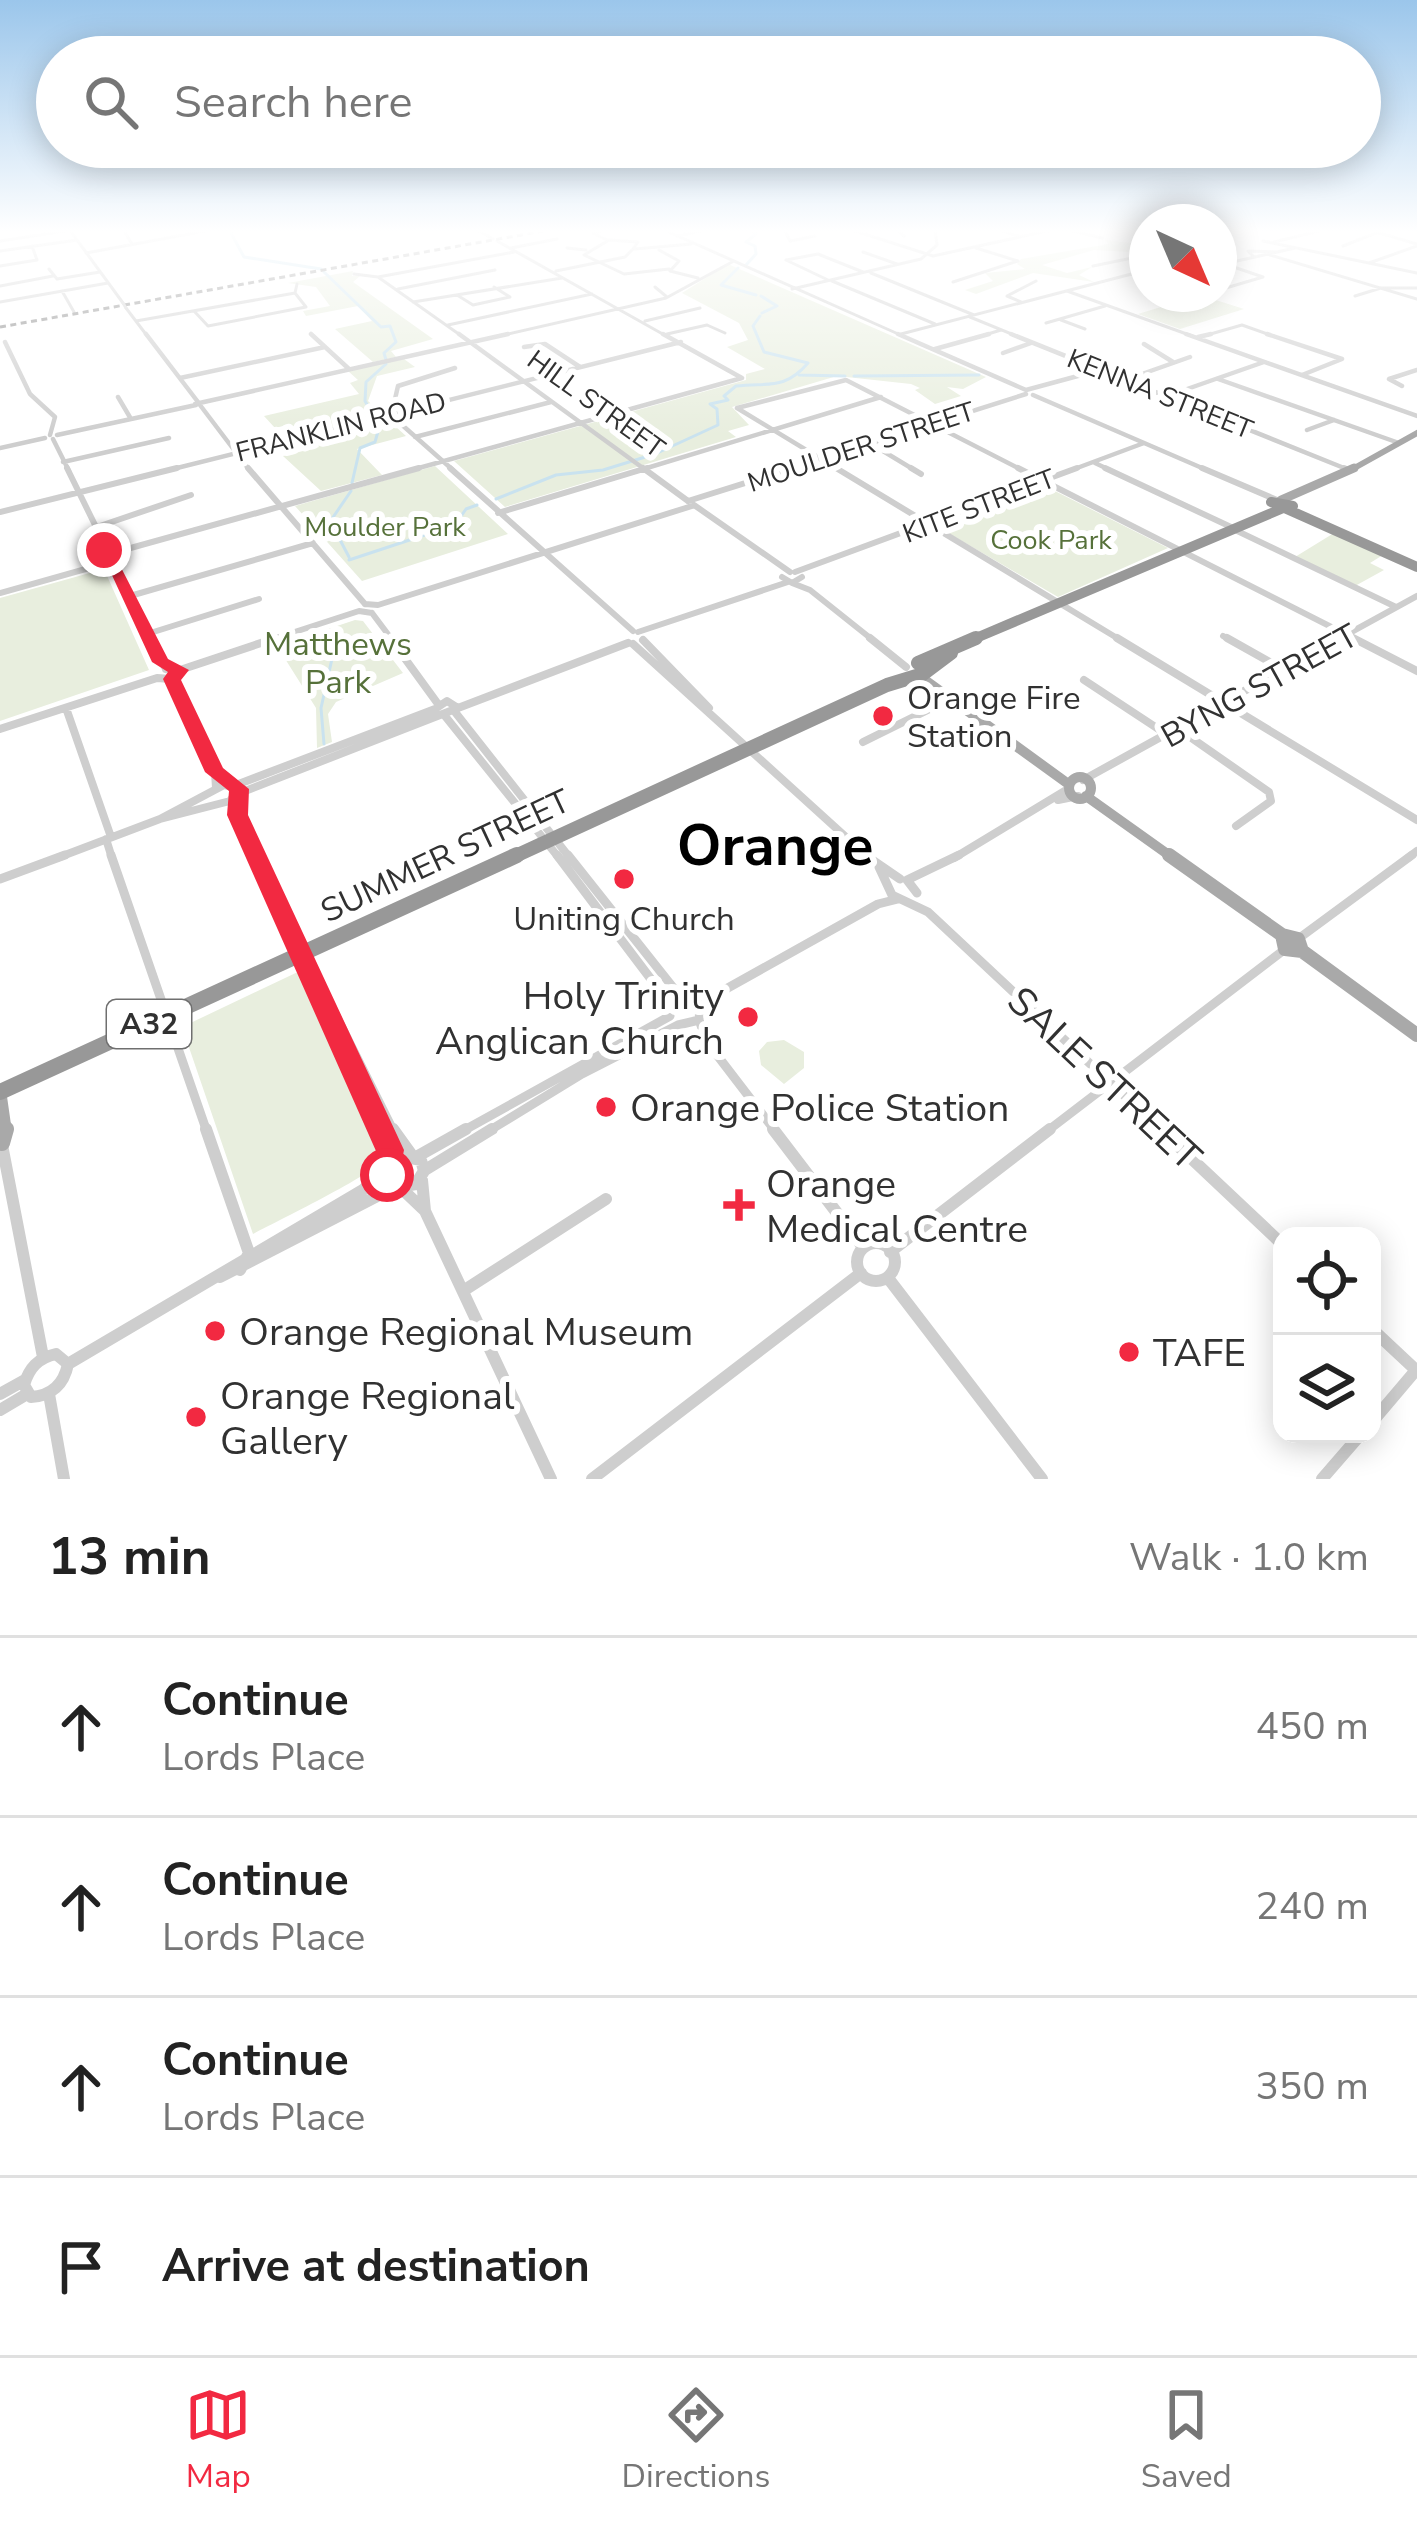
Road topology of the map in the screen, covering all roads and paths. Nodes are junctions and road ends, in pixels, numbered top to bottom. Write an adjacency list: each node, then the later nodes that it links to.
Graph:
1 (66, 298): 24 (street)
2 (118, 298): 27 (street)
3 (266, 298): 23 (street)
4 (299, 298): 23 (street)
5 (408, 298): 18 (street, HILL STREET)
6 (434, 298): 18 (street)
7 (461, 298): 8 (street)
8 (505, 298)
9 (574, 298): 31 (street)
10 (600, 298): 22 (street)
11 (664, 298): 22 (street)
12 (813, 298): 37 (street)
13 (873, 298): 30 (street)
14 (929, 298): 25 (street, KENNA STREET)
15 (1012, 298): 19 (street)
16 (1041, 298): 19 (street)
17 (1086, 298): 20 (street)
18 (413, 302): 31 (street, HILL STREET)
19 (1023, 303): 25 (street)
20 (1107, 306): 26 (street); 38 (street)
21 (700, 308): 28 (street)
22 (620, 309): 28 (street); 40 (street)
23 (194, 310): 27 (street)
24 (74, 312)
25 (972, 316): 30 (street); 33 (street, KENNA STREET)
26 (1060, 319): 29 (street); 32 (street)
27 (136, 321): 61 (street)
28 (643, 322): 36 (street)
29 (1046, 323)
30 (938, 325): 37 (street)
31 (446, 326): 40 (street, HILL STREET)
32 (1085, 329)
33 (1002, 330): 42 (street, KENNA STREET); 46 (street)
34 (725, 333): 36 (street)
35 (311, 334): 44 (street)
36 (666, 334): 41 (street)
37 (897, 335): 46 (street)
38 (1196, 338): 52 (street); 60 (street)
39 (5, 342): 82 (street)
40 (470, 342): 57 (street); 64 (street, HILL STREET)
41 (681, 342): 56 (street, FRANKLIN ROAD); 77 (street)
42 (1032, 342): 48 (street); 58 (street, KENNA STREET)
43 (1144, 344): 53 (street)
44 (326, 347): 49 (street); 57 (street)
45 (524, 347): 56 (street)
46 (935, 349): 66 (street)
47 (270, 350): 49 (street)
48 (1003, 353)
49 (280, 357): 54 (street)
50 (1190, 357): 53 (street)
51 (232, 358): 54 (street)
52 (1265, 362): 60 (street); 62 (street)
53 (1175, 363): 63 (street)
54 (238, 366): 61 (street)
55 (455, 368): 72 (street)
56 (581, 368): 64 (street, FRANKLIN ROAD)
57 (350, 370): 71 (street)
58 (1100, 370): 63 (street, KENNA STREET); 66 (street, MOULDER STREET)
59 (1417, 370): 65 (street)
60 (1302, 375): 74 (street)
61 (180, 378): 71 (street)
62 (1218, 379): 68 (street); 76 (street)
63 (1125, 380): 68 (street, KENNA STREET)
64 (526, 381): 70 (street, HILL STREET); 72 (street, FRANKLIN ROAD)
65 (1402, 386)
66 (1030, 392): 78 (street, MOULDER STREET); 85 (street)
67 (118, 397): 75 (street)
68 (1167, 397): 95 (street, KENNA STREET)
69 (881, 398): 78 (street); 80 (street); 80 (street)
70 (553, 401): 77 (street, HILL STREET); 83 (street)
71 (199, 404): 75 (street); 89 (street)
72 (408, 411): 73 (street, FRANKLIN ROAD)
73 (391, 415): 83 (street); 89 (street, FRANKLIN ROAD)
74 (1417, 416)
75 (131, 418): 82 (street)
76 (1336, 420): 79 (street); 86 (street)
77 (582, 423): 90 (street); 94 (street, HILL STREET)
78 (933, 424): 87 (street, MOULDER STREET); 97 (street)
79 (1307, 430)
80 (770, 431): 91 (street); 94 (street)
81 (1417, 434): 86 (main road)
82 (51, 437): 88 (street); 92 (street)
83 (415, 437): 90 (street)
84 (170, 438): 92 (street)
85 (1144, 443): 93 (street, KITE STREET); 101 (street)
86 (1399, 443): 95 (main road)
87 (872, 444): 91 (street, MOULDER STREET); 96 (street)
88 (0, 448)
89 (237, 453): 98 (street, FRANKLIN ROAD); 102 (street)
90 (442, 461): 102 (street); 104 (street)
91 (820, 461): 100 (street, MOULDER STREET); 105 (street)
92 (63, 462): 98 (street)
93 (1094, 462): 97 (street, KITE STREET); 106 (street)
94 (643, 469): 100 (street, HILL STREET); 104 (street)
95 (1350, 471): 101 (main road)
96 (921, 474)
97 (1044, 481): 105 (street, KITE STREET); 109 (street)
98 (77, 493): 103 (street, FRANKLIN ROAD); 107 (street)
99 (191, 494): 107 (street)
100 (691, 503): 110 (street, MOULDER STREET); 113 (street, HILL STREET)
101 (1282, 504): 106 (highway, SUMMER STREET / A32); 112 (highway)
102 (286, 506): 108 (street); 111 (street)
103 (0, 512)
104 (498, 513): 110 (street)
105 (926, 526): 113 (street, KITE STREET); 118 (street)
106 (1230, 527): 109 (highway, SUMMER STREET / A32); 119 (street)
107 (94, 528): 111 (street)
108 (313, 543): 115 (street); 120 (street)
109 (1180, 549): 118 (highway, SUMMER STREET / A32); 123 (street)
110 (541, 552): 121 (street, MOULDER STREET); 125 (street)
111 (112, 558): 114 (street); 115 (street)
112 (1417, 564)
113 (792, 577): 125 (street, KITE STREET); 127 (street, HILL STREET)
114 (0, 593)
115 (130, 596): 122 (street)
116 (1417, 596): 119 (street, BYNG STREET)
117 (260, 599): 122 (street)
118 (1059, 604): 127 (highway, SUMMER STREET / A32); 135 (street)
119 (1397, 607): 123 (street, BYNG STREET)
120 (362, 608): 121 (street); 128 (street)
121 (375, 609): 137 (street)
122 (147, 634): 126 (street)
123 (1348, 635): 129 (street, BYNG STREET); 130 (street)
124 (1223, 636): 129 (street)
125 (633, 638): 137 (street, KITE STREET); 142 (street)
126 (166, 669): 128 (street); 131 (street)
127 (916, 669): 134 (main road, HILL STREET); 142 (highway, SUMMER STREET / A32)
128 (180, 670): 132 (street)
129 (1286, 670): 135 (street, BYNG STREET)
130 (1417, 670)
131 (158, 678): 132 (street); 136 (street)
132 (172, 679): 143 (street)
133 (1084, 680): 140 (street)
134 (955, 697): 141 (street); 144 (main road, HILL STREET)
135 (1225, 704): 139 (street, BYNG STREET); 148 (street)
136 (66, 707): 138 (street); 151 (street)
137 (446, 708): 145 (street, KITE STREET); 150 (street)
138 (0, 729)
139 (1180, 730): 140 (street, BYNG STREET); 149 (street)
140 (1169, 736): 144 (street, BYNG STREET)
141 (863, 742)
142 (748, 745): 150 (highway, SUMMER STREET / A32); 154 (street)
143 (215, 772): 145 (street); 146 (street)
144 (1082, 786): 154 (street, BYNG STREET); 155 (main road, HILL STREET)
145 (235, 790): 146 (street); 146 (street); 147 (street)
146 (217, 797): 147 (street); 151 (street)
147 (237, 815): 156 (street)
148 (1417, 820)
149 (1236, 826)
150 (548, 837): 156 (highway, SUMMER STREET / A32); 158 (street)
151 (108, 838): 153 (street); 157 (street)
152 (1417, 851): 155 (street)
153 (0, 879)
154 (903, 890): 158 (street); 160 (street, SALE STREET)
155 (1292, 944): 159 (main road, HILL STREET); 160 (street)
156 (302, 950): 157 (highway, SUMMER STREET / A32); 163 (street); 164 (street)
157 (168, 1011): 161 (highway, SUMMER STREET / A32); 172 (street)
158 (685, 1013): 163 (street); 165 (street); 170 (street)
159 (1417, 1035)
160 (1111, 1083): 169 (street, SALE STREET); 171 (street)
161 (0, 1091): 162 (main road)
162 (1, 1142): 179 (street)
163 (414, 1155): 164 (street); 165 (street)
164 (389, 1167): 166 (street); 172 (street)
165 (423, 1174): 166 (street); 168 (street)
166 (398, 1189): 168 (street); 173 (street)
167 (606, 1199): 177 (street)
168 (425, 1211): 177 (street)
169 (1273, 1236)
170 (863, 1246): 171 (street); 174 (street)
171 (890, 1252): 176 (street)
172 (249, 1253): 173 (street); 175 (street)
173 (240, 1270): 175 (street)
174 (861, 1273): 176 (street); 190 (street)
175 (219, 1277): 180 (street)
176 (888, 1278): 191 (street)
177 (463, 1291): 189 (street)
178 (1378, 1335): 181 (street)
179 (43, 1358): 180 (street); 182 (street)
180 (68, 1364): 184 (street)
181 (1415, 1374): 186 (street)
182 (26, 1387): 183 (street); 184 (street); 185 (street)
183 (0, 1394)
184 (49, 1394): 188 (street)
185 (0, 1410)
186 (1381, 1411)
187 (1353, 1443): 192 (street)
188 (64, 1479)
189 (551, 1479)
190 (592, 1479)
191 (1042, 1479)
192 (1322, 1479)

